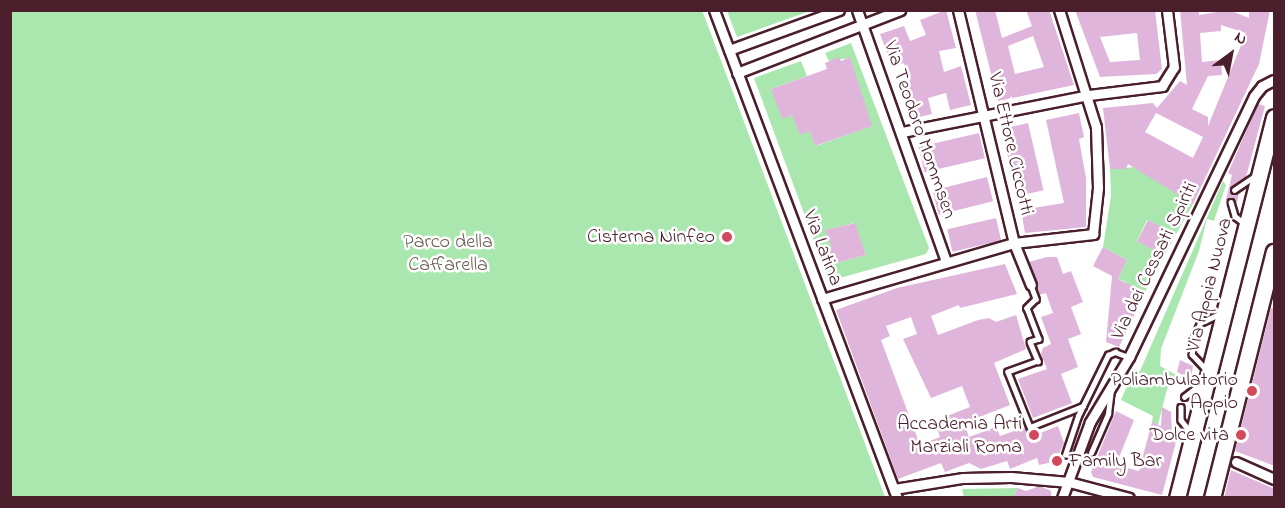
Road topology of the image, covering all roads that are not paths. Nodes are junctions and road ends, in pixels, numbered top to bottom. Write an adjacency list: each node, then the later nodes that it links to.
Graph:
1 (714, 10): 9 (street, Via Latina)
2 (839, 10): 9 (street)
3 (857, 10): 8 (street, Via Teodoro Mommsen)
4 (900, 10): 8 (street)
5 (958, 10): 13 (street, Via Ettore Ciccotti)
6 (1059, 10): 12 (street)
7 (1167, 10): 12 (street)
8 (862, 24): 10 (street); 15 (street, Via Teodoro Mommsen)
9 (729, 50): 10 (street, Via Latina)
10 (737, 73): 24 (street, Via Latina)
11 (1275, 80): 26 (street, Via dei Cessati Spiriti)
12 (1089, 96): 13 (street); 20 (street)
13 (985, 116): 15 (street); 20 (street, Via Ettore Ciccotti)
14 (1275, 117): 16 (main road, Via Appia Nuova)
15 (902, 132): 22 (street, Via Teodoro Mommsen)
16 (1260, 174): 17 (lane); 19 (main road, Via Appia Nuova)
17 (1234, 190)
18 (1232, 202): 19 (lane)
19 (1247, 225): 25 (main road, Via Appia Nuova)
20 (1014, 243): 22 (street); 23 (street, Via Ettore Ciccotti)
21 (1275, 252): 42 (main road)
22 (946, 262): 24 (street)
23 (1031, 285): 30 (lane)
24 (822, 299): 38 (street, Via Latina)
25 (1225, 312): 27 (main road, Via Appia Nuova); 27 (lane)
26 (1129, 357): 28 (street, Via dei Cessati Spiriti); 30 (lane)
27 (1209, 376): 29 (lane); 32 (main road, Via Appia Nuova)
28 (1111, 391): 33 (lane); 37 (street, Via dei Cessati Spiriti)
29 (1184, 397)
30 (1083, 406): 34 (lane)
31 (1181, 407): 32 (lane)
32 (1193, 435): 41 (main road, Via Appia Nuova)
33 (1090, 453)
34 (1065, 455)
35 (1236, 462): 36 (street)
36 (1275, 479)
37 (1069, 483): 38 (street); 39 (street, Via dei Cessati Spiriti); 40 (street)
38 (896, 493)
39 (1062, 498)
40 (1129, 498)
41 (1177, 498)
42 (1212, 498)

